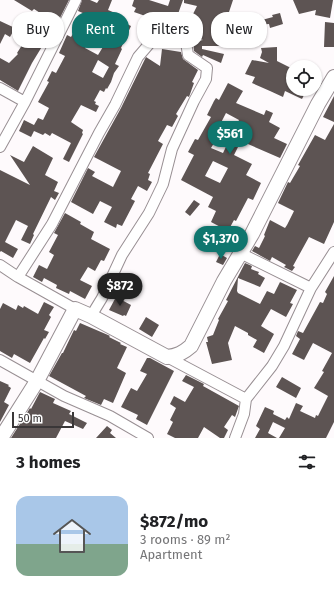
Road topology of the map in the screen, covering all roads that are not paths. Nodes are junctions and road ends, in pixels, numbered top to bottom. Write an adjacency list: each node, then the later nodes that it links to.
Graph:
1 (76, 0): 4 (street)
2 (334, 76): 7 (street)
3 (0, 88): 4 (street)
4 (25, 102): 5 (street)
5 (0, 147)
6 (334, 252): 10 (street)
7 (240, 253): 10 (street); 13 (street)
8 (0, 265): 9 (street)
9 (18, 277): 11 (street); 12 (street)
10 (311, 288): 16 (street)
11 (75, 309): 12 (street); 15 (street)
12 (91, 316): 13 (street)
13 (167, 357): 16 (street)
14 (0, 360): 15 (street)
15 (37, 380): 17 (street); 18 (street)
16 (246, 399): 19 (street)
17 (1, 438)
18 (148, 438)
19 (235, 438)

